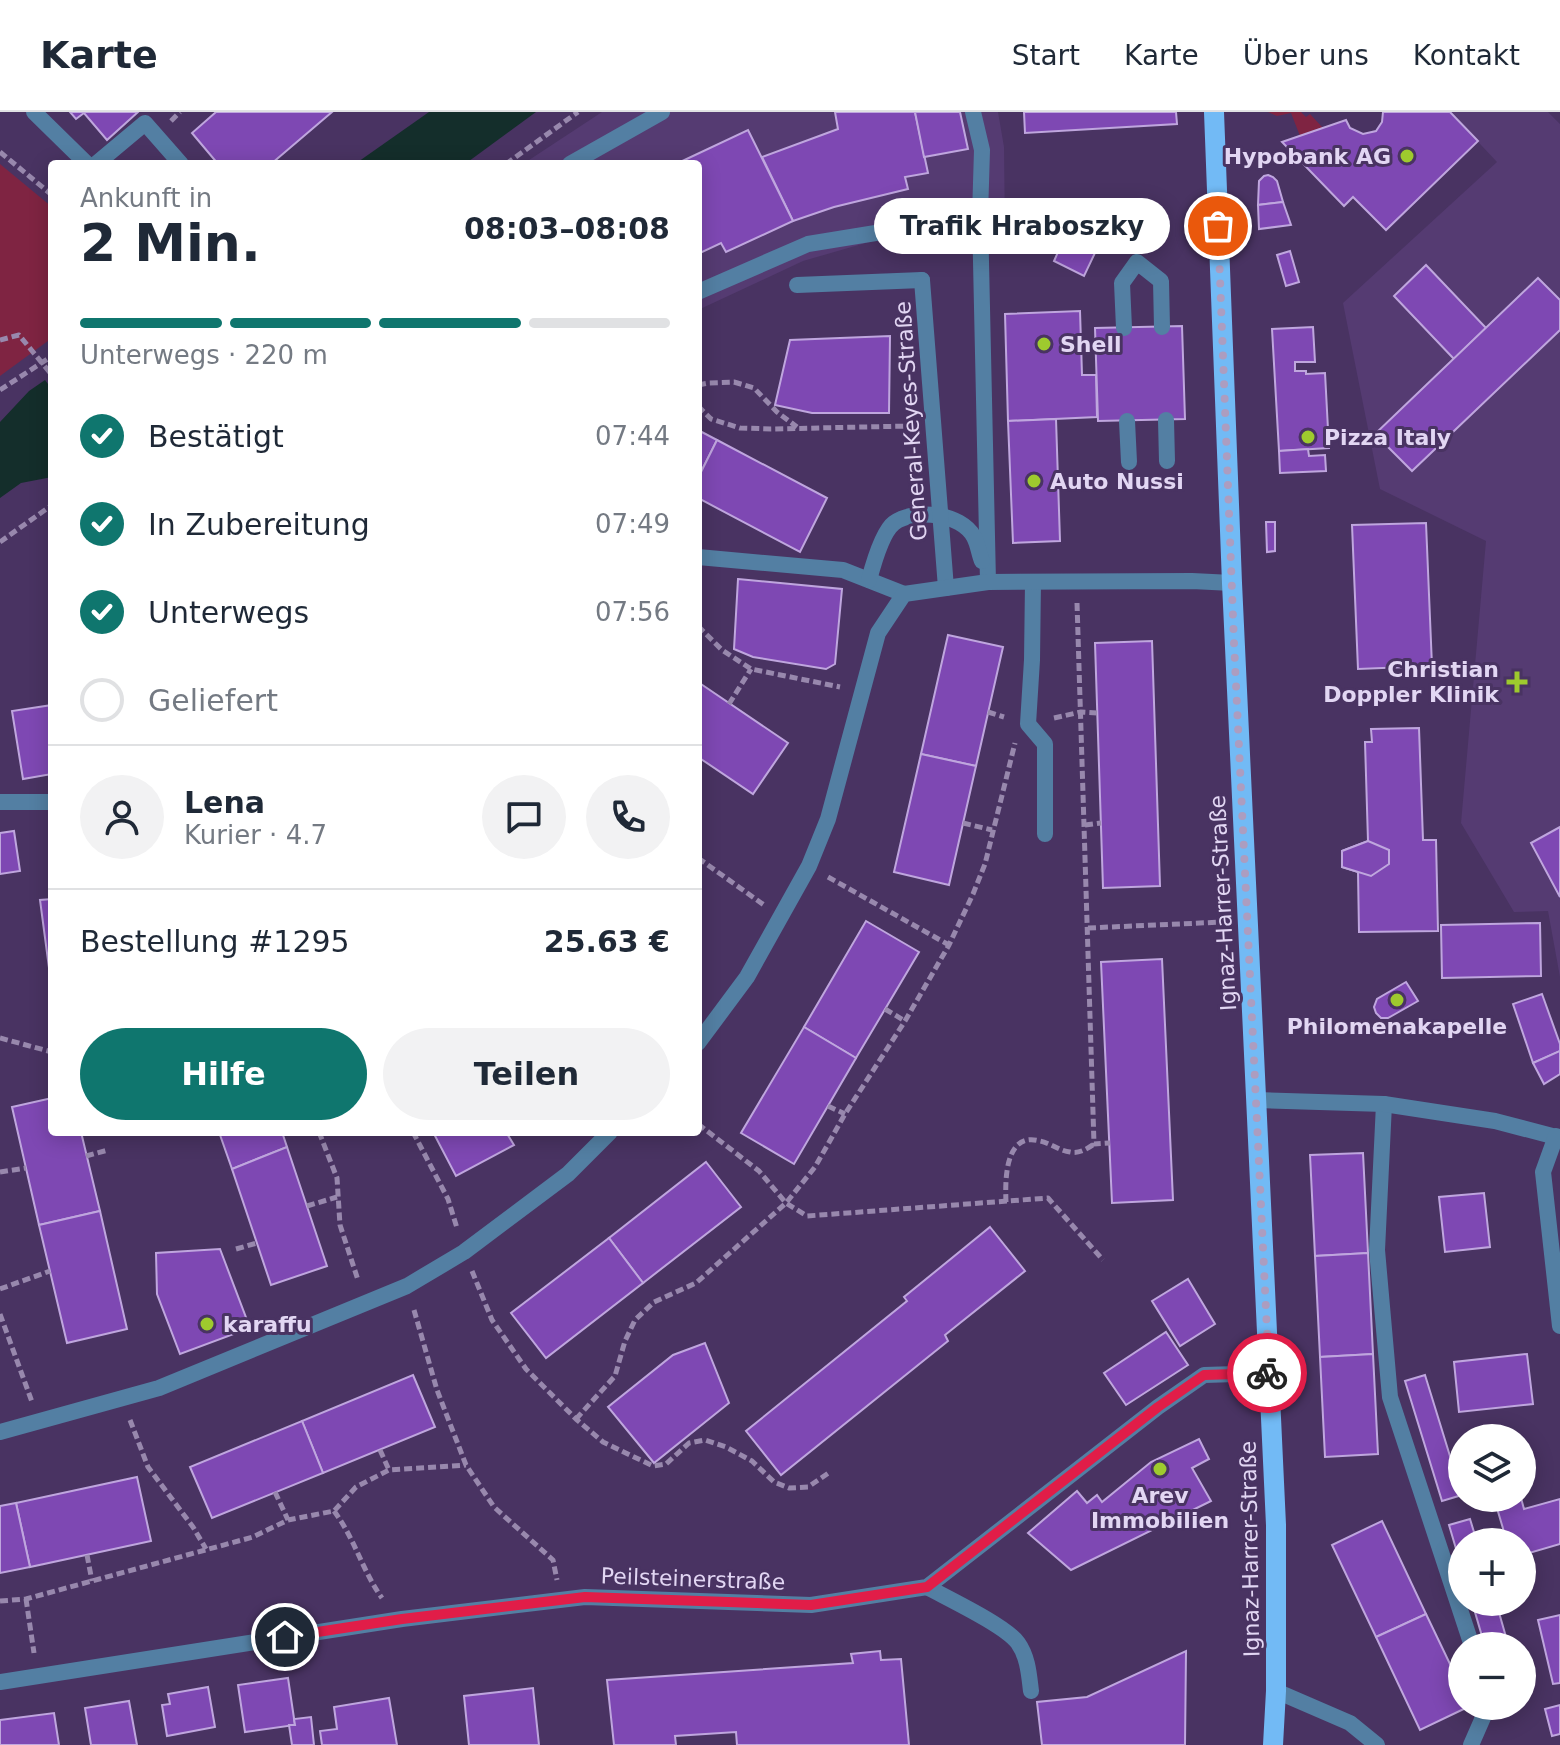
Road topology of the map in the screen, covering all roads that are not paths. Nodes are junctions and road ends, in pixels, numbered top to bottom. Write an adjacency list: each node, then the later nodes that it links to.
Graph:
1 (34, 112): 5 (street)
2 (662, 112): 8 (street)
3 (973, 112): 9 (street)
4 (1214, 112): 23 (main road, Ignaz-Harrer-Straße)
5 (83, 160)
6 (101, 160): 7 (street)
7 (177, 160)
8 (577, 160)
9 (980, 216): 11 (street); 21 (street)
10 (797, 285): 18 (street, General-Keyes-Straße)
11 (702, 290)
12 (1162, 327): 13 (street)
13 (1124, 328)
14 (1166, 420): 16 (street)
15 (1127, 421): 17 (street)
16 (1167, 461)
17 (1129, 462)
18 (941, 516): 20 (street); 21 (street); 24 (street, General-Keyes-Straße)
19 (702, 557): 20 (street)
20 (869, 580): 25 (street)
21 (988, 582): 22 (street); 24 (street)
22 (1033, 582): 23 (street); 28 (street)
23 (1232, 583): 30 (main road, Ignaz-Harrer-Straße)
24 (946, 588): 25 (street)
25 (904, 594): 29 (street)
26 (0, 802): 27 (street)
27 (48, 802)
28 (1045, 834)
29 (702, 1038)
30 (1257, 1100): 31 (street); 35 (main road, Ignaz-Harrer-Straße)
31 (1384, 1104): 33 (street); 38 (street)
32 (606, 1136): 36 (street)
33 (1558, 1137): 34 (street)
34 (1560, 1326)
35 (1269, 1373): 37 (street, Peilsteinerstraße); 41 (main road, Ignaz-Harrer-Straße)
36 (0, 1432)
37 (930, 1585): 39 (street, Peilsteinerstraße); 40 (street)
38 (1467, 1632)
39 (0, 1682)
40 (1031, 1691)
41 (1276, 1691): 43 (main road, Ignaz-Harrer-Straße); 44 (street)
42 (1482, 1720): 45 (street)
43 (1273, 1745)
44 (1377, 1745)
45 (1471, 1745)

